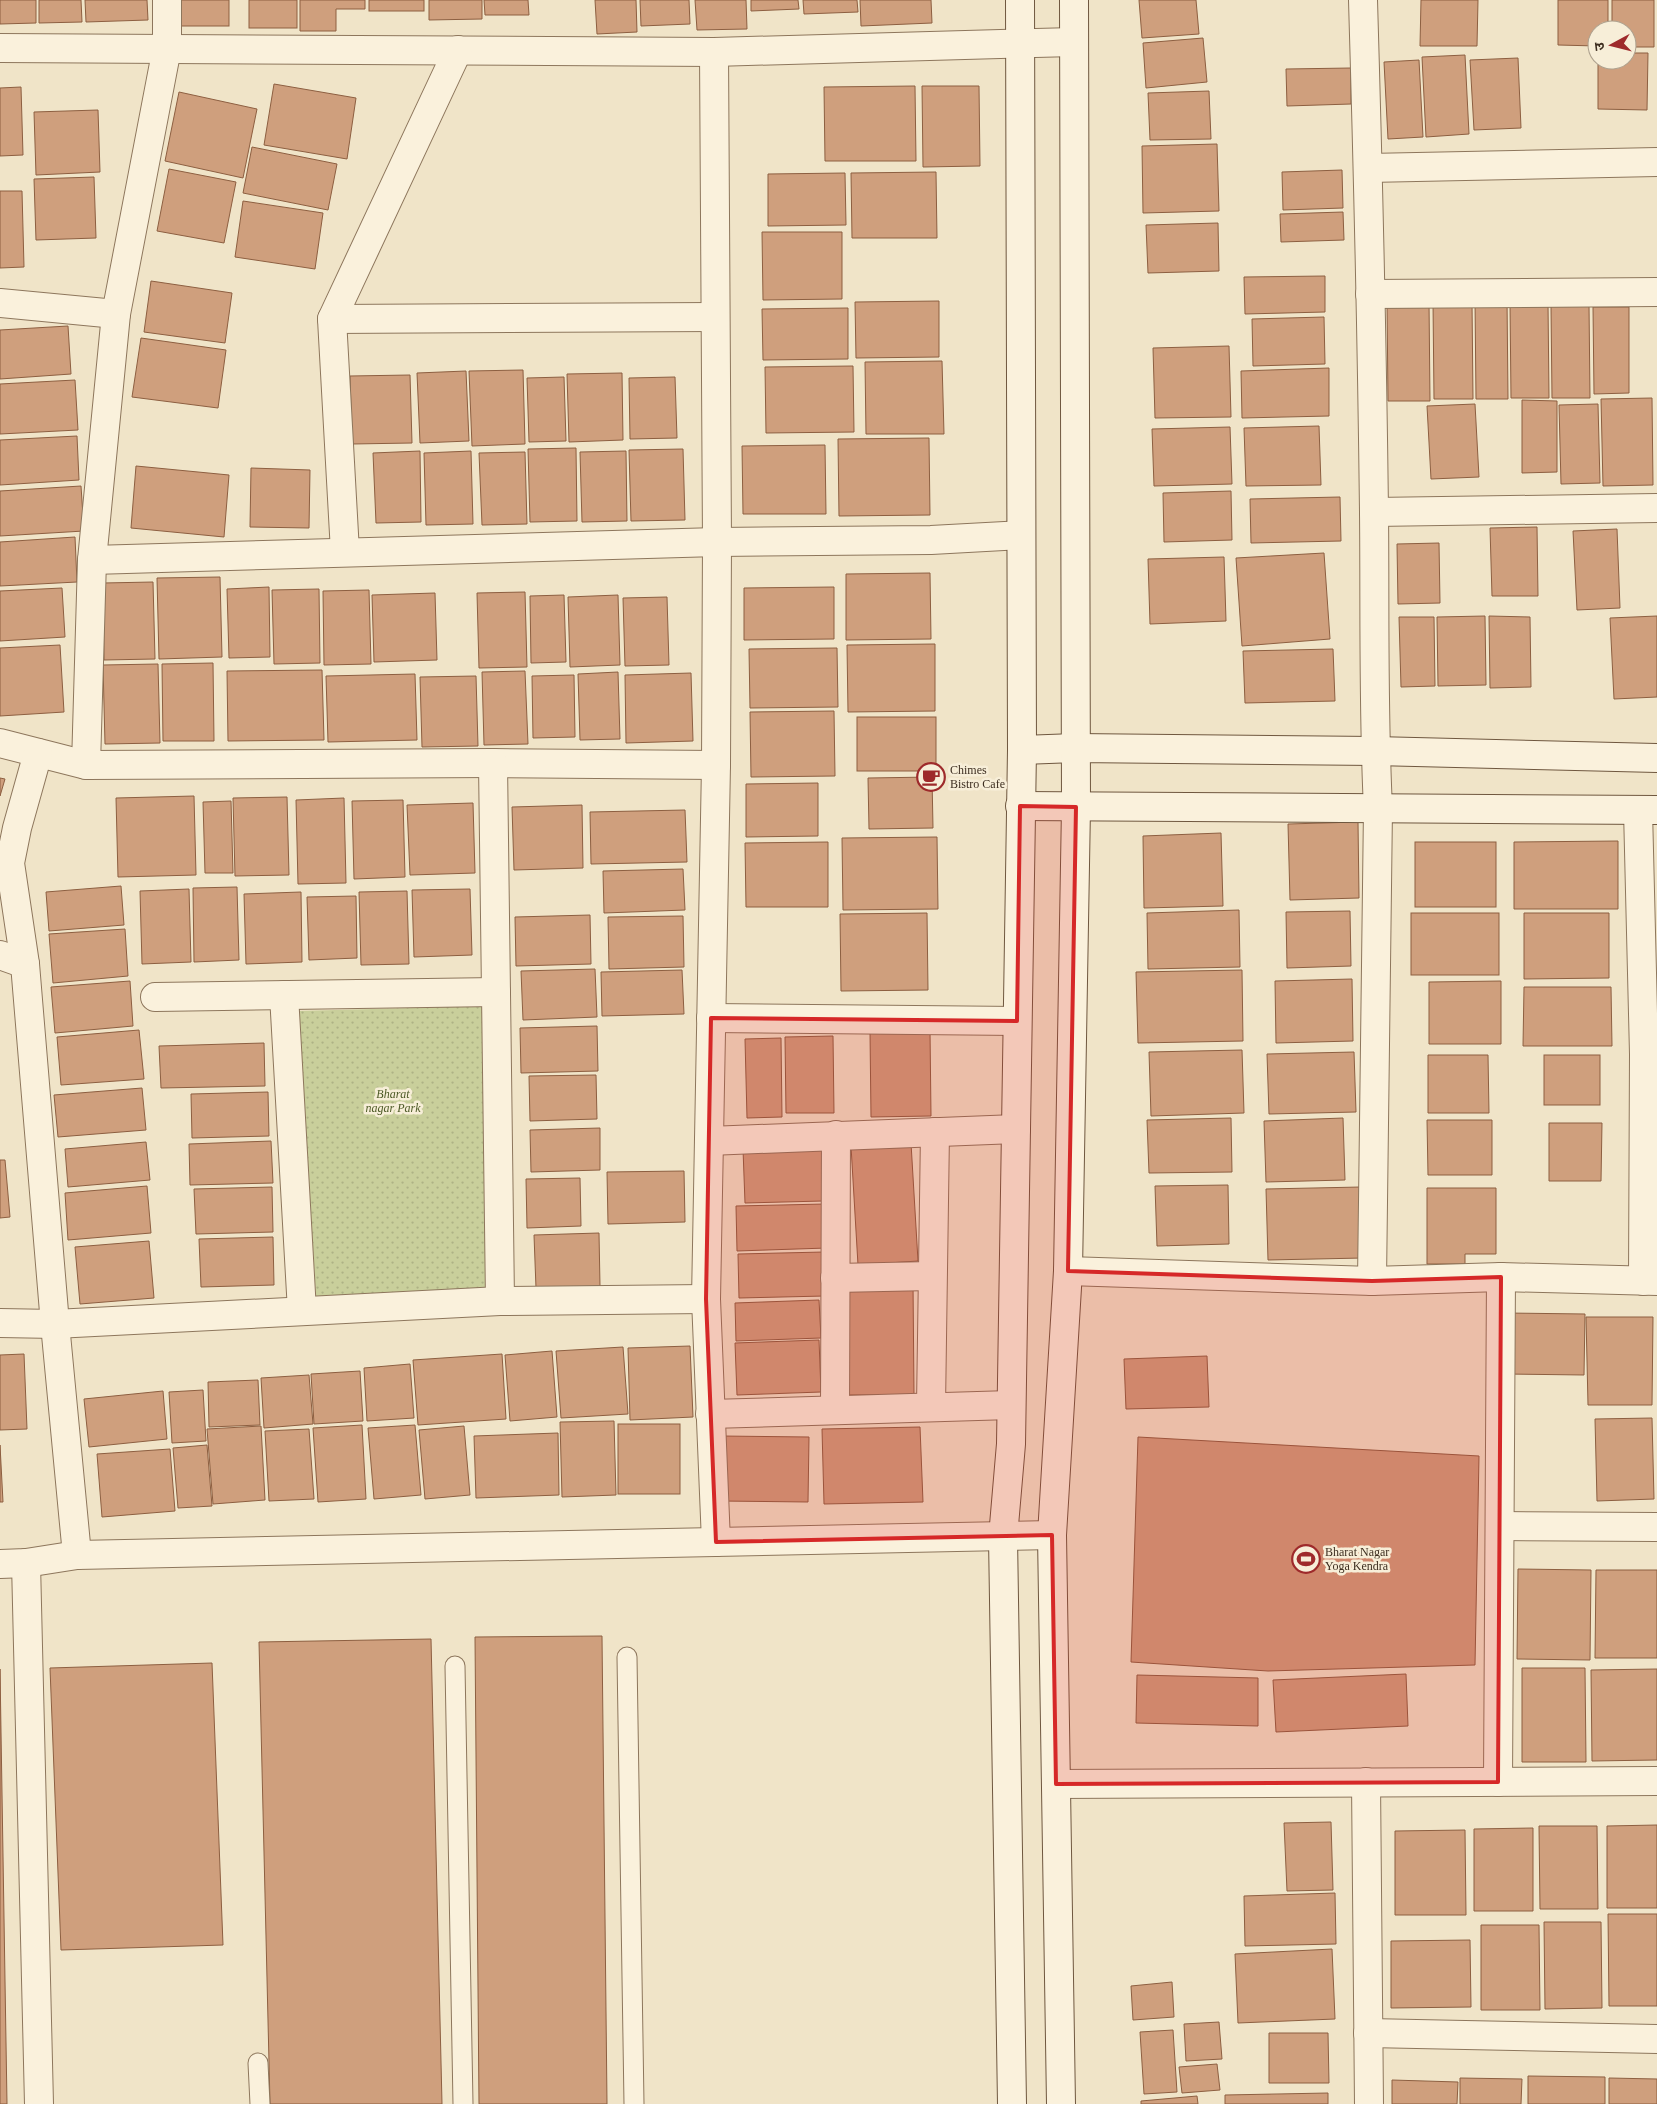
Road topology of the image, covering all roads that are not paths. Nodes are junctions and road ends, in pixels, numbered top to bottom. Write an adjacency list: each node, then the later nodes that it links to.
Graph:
1 (167, 0): 8 (street)
2 (1020, 0): 6 (street)
3 (1074, 0): 5 (street)
4 (1363, 0): 12 (street)
5 (1074, 42): 6 (street); 26 (street)
6 (1019, 44): 10 (street); 21 (street)
7 (0, 48): 8 (street)
8 (167, 48): 9 (street); 16 (street)
9 (458, 50): 10 (street); 18 (street)
10 (714, 52): 17 (street)
11 (1657, 162): 12 (street)
12 (1368, 168): 14 (street)
13 (1657, 292): 14 (street)
14 (1370, 294): 20 (street)
15 (0, 303): 16 (street)
16 (116, 314): 24 (street)
17 (715, 317): 18 (street); 22 (street)
18 (332, 319): 23 (street)
19 (1657, 508): 20 (street)
20 (1374, 512): 28 (street)
21 (1021, 535): 22 (street); 27 (street)
22 (718, 542): 23 (street); 33 (street)
23 (345, 552): 24 (street)
24 (92, 560): 32 (street)
25 (0, 743): 29 (street)
26 (1075, 748): 27 (street); 28 (street); 35 (street)
27 (1022, 750): 34 (street)
28 (1375, 751): 30 (street); 36 (street)
29 (38, 753): 32 (street); 39 (street)
30 (1657, 758)
31 (493, 763): 32 (street); 33 (street); 40 (street)
32 (86, 765)
33 (716, 765): 43 (street)
34 (1020, 806): 35 (street); 44 (street)
35 (1076, 806): 36 (street); 50 (street)
36 (1378, 808): 37 (street); 54 (street)
37 (1647, 810): 45 (street)
38 (0, 955): 39 (street)
39 (25, 964): 60 (street)
40 (496, 992): 41 (street); 57 (street)
41 (284, 995): 42 (street); 58 (street)
42 (155, 997)
43 (711, 1018): 44 (street); 49 (street)
44 (1017, 1021): 46 (street)
45 (1651, 1054): 55 (street)
46 (1016, 1129): 47 (street); 61 (street)
47 (935, 1132): 48 (street); 51 (street)
48 (836, 1135): 49 (street); 53 (street)
49 (709, 1141): 56 (street)
50 (1068, 1271): 54 (street); 67 (street)
51 (932, 1276): 53 (street); 62 (street)
52 (1502, 1277): 54 (street); 55 (street); 65 (street)
53 (835, 1278): 63 (street)
54 (1372, 1281)
55 (1650, 1281)
56 (706, 1299): 57 (street); 64 (street)
57 (500, 1301): 58 (street)
58 (302, 1311): 60 (street)
59 (0, 1323): 60 (street)
60 (55, 1324): 70 (street)
61 (1011, 1405): 62 (street); 68 (street)
62 (931, 1408): 63 (street)
63 (835, 1410): 64 (street)
64 (710, 1414): 69 (street)
65 (1500, 1526): 66 (street); 76 (street)
66 (1657, 1527)
67 (1052, 1535): 68 (street); 77 (street)
68 (1003, 1537): 69 (street); 85 (street)
69 (716, 1542): 70 (street)
70 (77, 1555): 71 (street)
71 (13, 1563): 81 (street)
72 (627, 1657): 84 (lane)
73 (455, 1666): 83 (lane)
74 (1657, 1781): 76 (street)
75 (1366, 1782): 76 (street); 77 (street); 78 (street)
76 (1498, 1782)
77 (1056, 1784): 86 (street)
78 (1368, 2033): 79 (street); 87 (street)
79 (1657, 2039)
80 (258, 2063): 82 (lane)
81 (39, 2104)
82 (260, 2104)
83 (463, 2104)
84 (634, 2104)
85 (1012, 2104)
86 (1061, 2104)
87 (1369, 2104)

